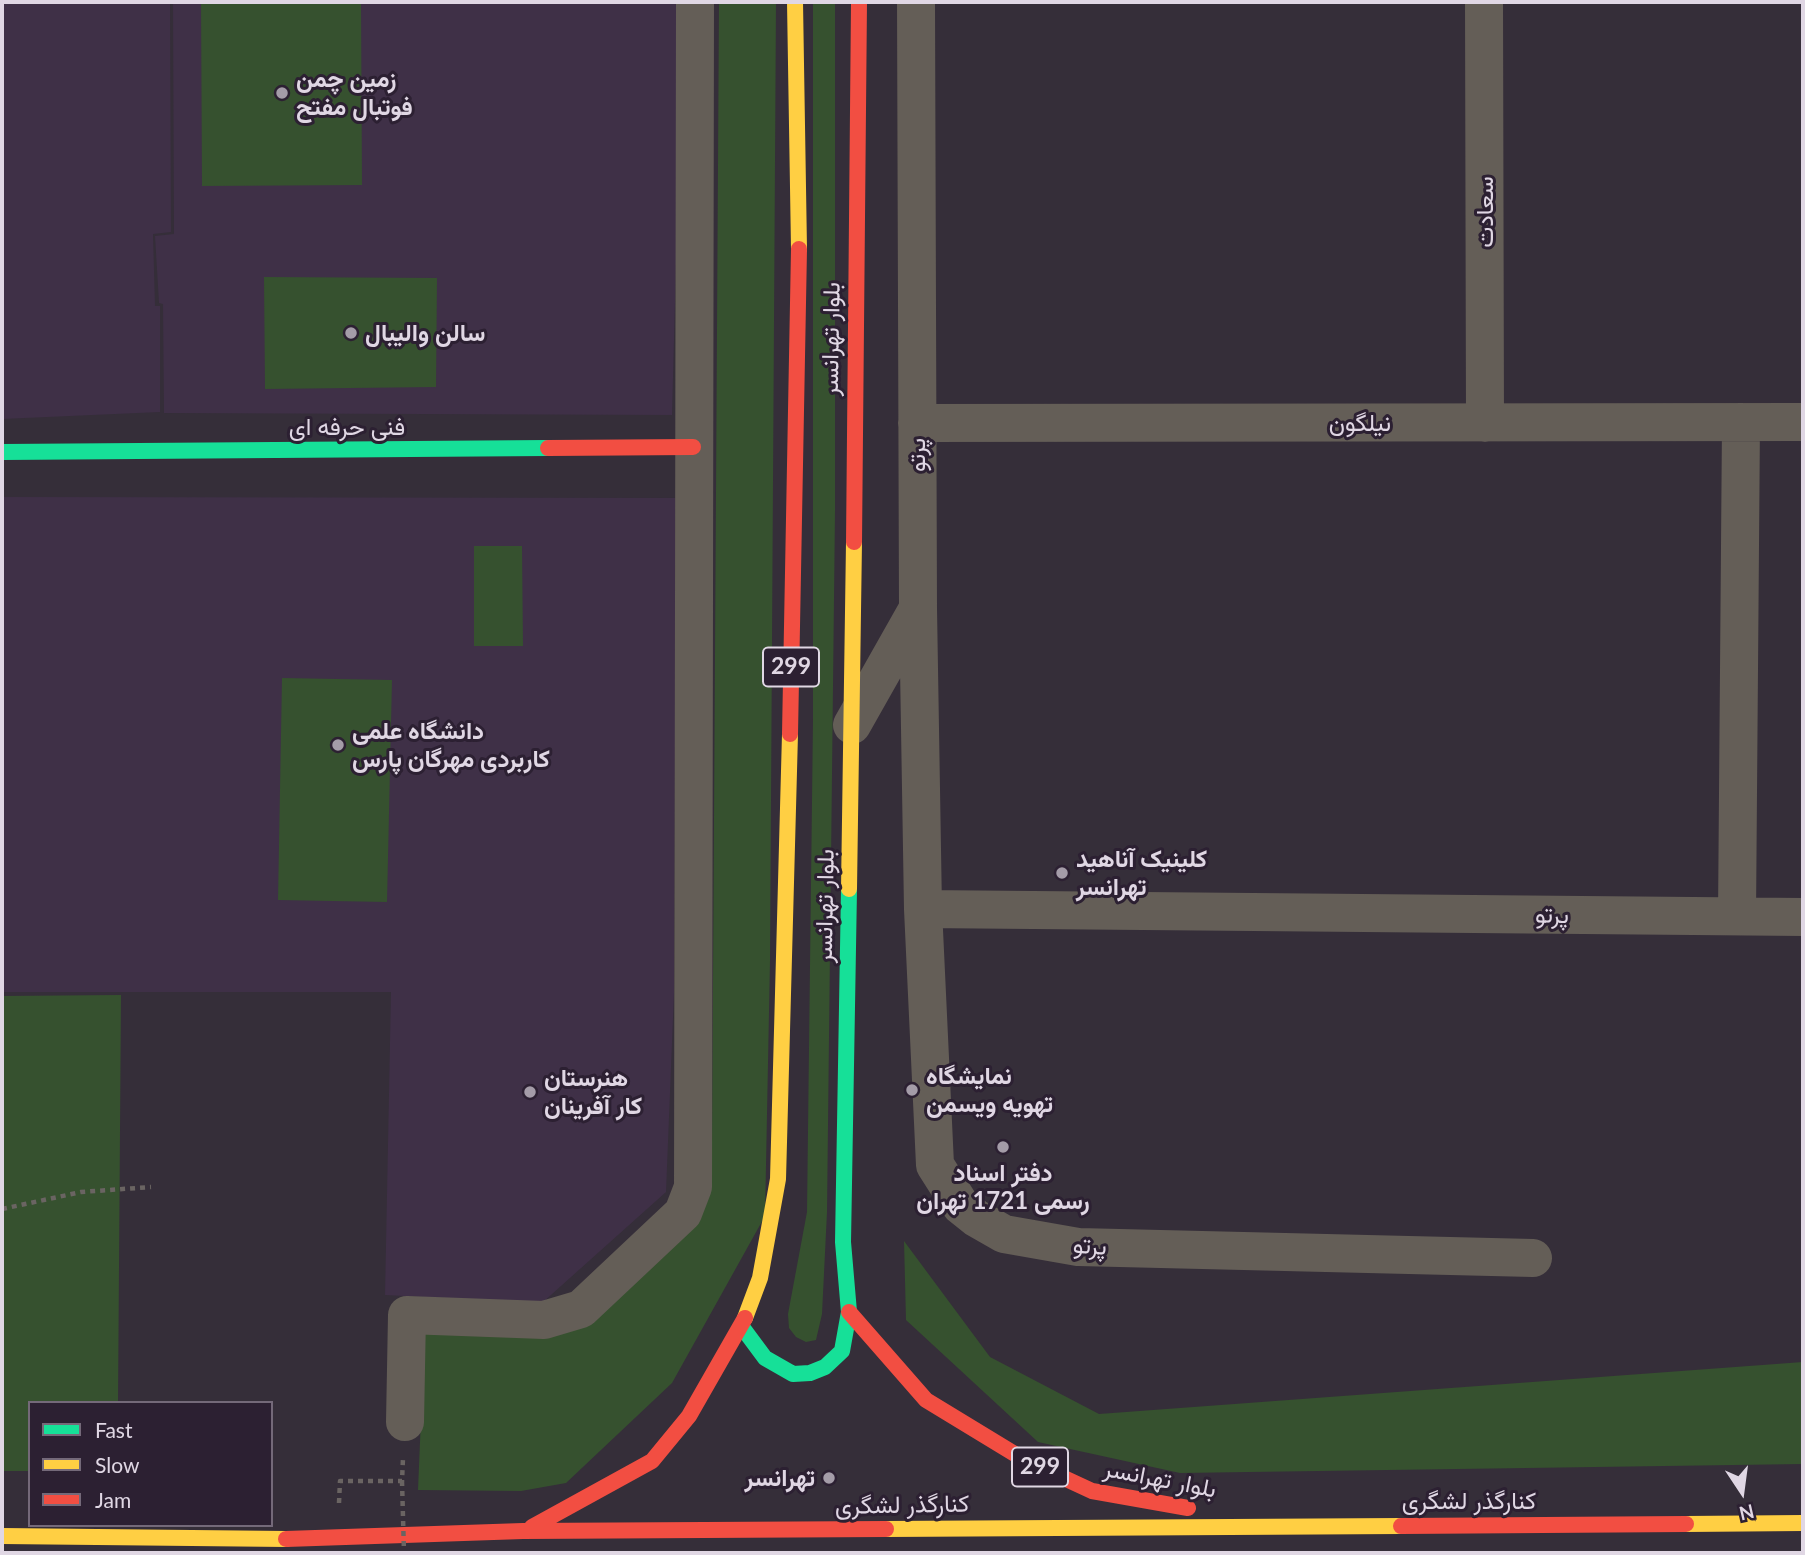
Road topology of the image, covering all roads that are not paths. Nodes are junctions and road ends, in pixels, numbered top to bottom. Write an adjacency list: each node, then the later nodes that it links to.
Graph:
1 (695, 2): 10 (street)
2 (795, 2): 19 (main road, بلوار تهرانسر / 299)
3 (859, 2): 13 (main road, بلوار تهرانسر / 299)
4 (916, 2): 8 (street, پرتو)
5 (1485, 2): 9 (street, سعادت)
6 (1741, 422): 7 (street, نیلگون); 9 (street, نیلگون); 15 (street)
7 (1803, 422)
8 (917, 423): 9 (street, نیلگون); 12 (street, پرتو)
9 (1485, 423)
10 (693, 447): 11 (main road, فنی حرفه ای); 20 (street)
11 (2, 452)
12 (918, 608): 13 (street); 14 (street, پرتو)
13 (852, 725): 18 (main road, بلوار تهرانسر / 299)
14 (923, 909): 15 (street, پرتو); 17 (street, پرتو)
15 (1737, 916): 16 (street, پرتو)
16 (1803, 917)
17 (1533, 1258)
18 (849, 1312): 19 (main road); 22 (main road, بلوار تهرانسر / 299)
19 (741, 1327): 23 (main road, بلوار تهرانسر / 299)
20 (405, 1422)
21 (1803, 1523): 22 (main road, کنارگذر لشگری)
22 (1282, 1524): 23 (main road, کنارگذر لشگری)
23 (523, 1531): 24 (main road, کنارگذر لشگری)
24 (2, 1536)

